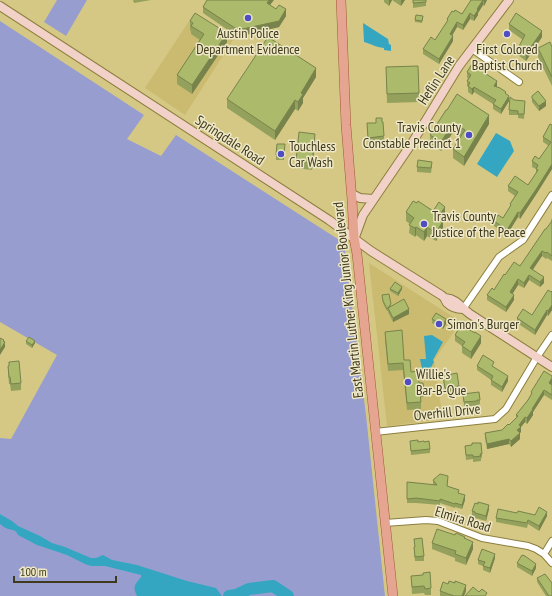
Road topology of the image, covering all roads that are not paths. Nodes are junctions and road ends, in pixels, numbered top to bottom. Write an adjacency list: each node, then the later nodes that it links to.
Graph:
1 (341, 0): 6 (main road, East Martin Luther King Junior Boulevard)
2 (509, 0): 4 (main road, Heflin Lane)
3 (0, 6): 9 (main road, Springdale Road)
4 (472, 49): 5 (street); 8 (main road, Heflin Lane)
5 (519, 82)
6 (352, 194): 8 (main road); 9 (main road, East Martin Luther King Junior Boulevard)
7 (552, 195): 10 (street)
8 (373, 199): 9 (main road, Heflin Lane)
9 (354, 238): 10 (main road, Springdale Road); 14 (main road, East Martin Luther King Junior Boulevard)
10 (463, 309): 12 (main road, Springdale Road)
11 (552, 335): 12 (street, Overhill Drive)
12 (537, 358): 13 (main road, Springdale Road); 14 (street, Overhill Drive)
13 (552, 367)
14 (375, 432): 15 (main road, East Martin Luther King Junior Boulevard)
15 (384, 524): 17 (street, Elmira Road); 19 (main road, East Martin Luther King Junior Boulevard)
16 (552, 541): 17 (street)
17 (544, 554): 18 (street, Elmira Road)
18 (552, 563)
19 (392, 596)

